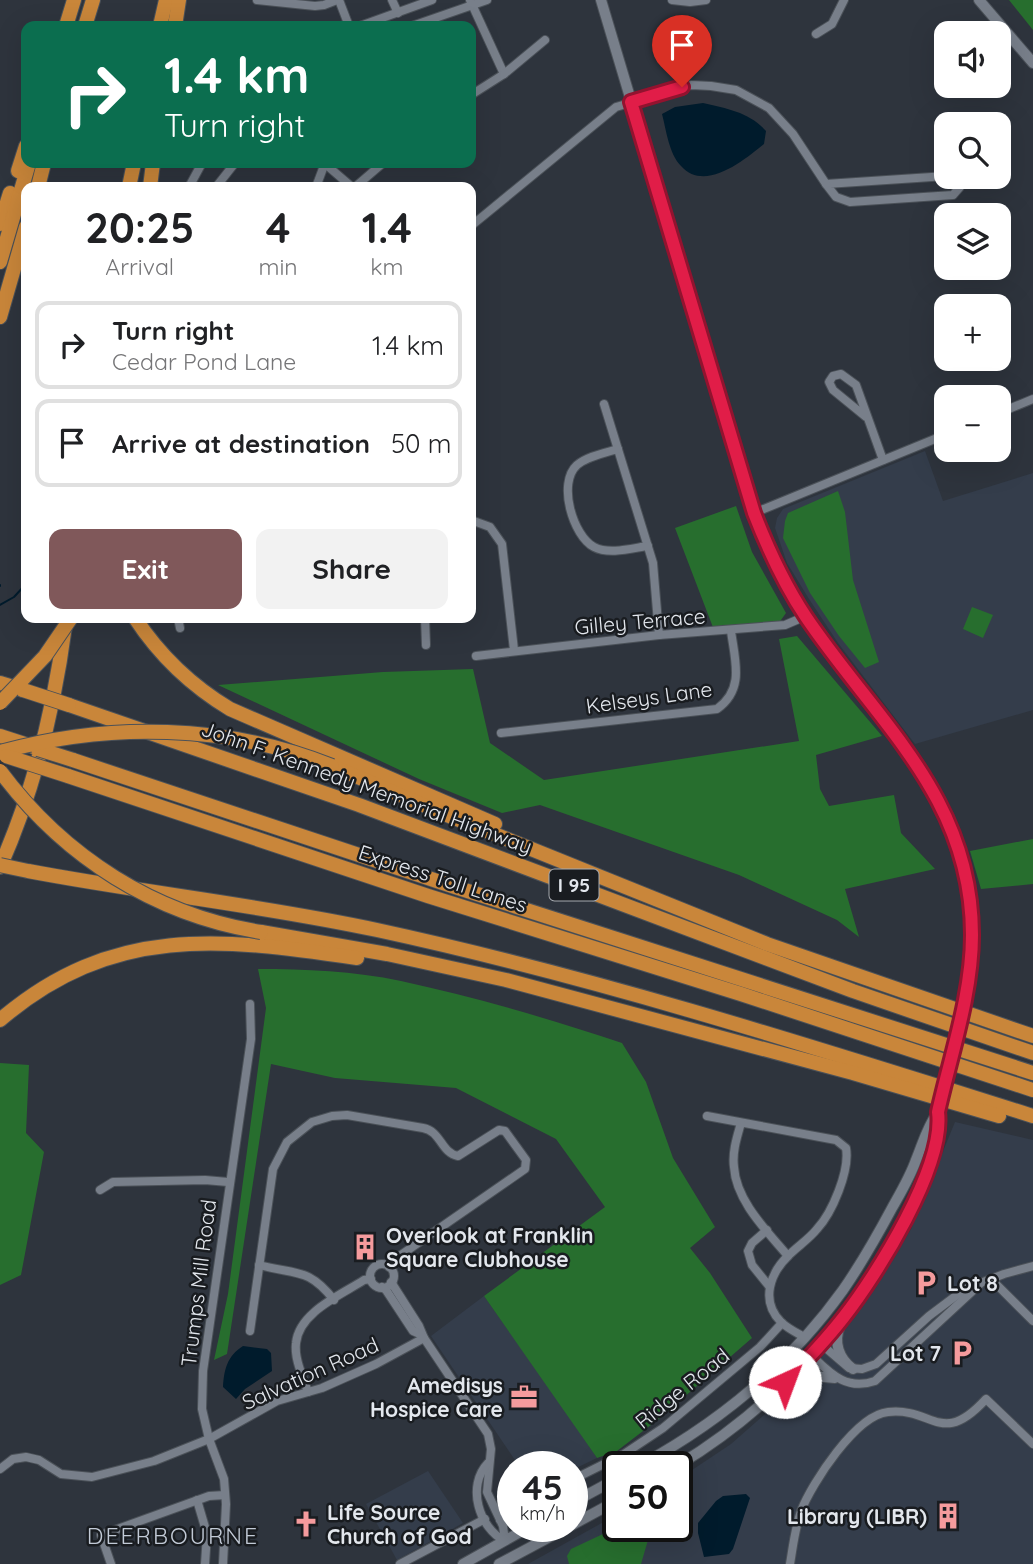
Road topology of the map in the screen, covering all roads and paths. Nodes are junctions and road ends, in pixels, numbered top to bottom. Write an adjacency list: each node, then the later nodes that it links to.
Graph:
1 (74, 0): 18 (highway)
2 (93, 0): 19 (highway)
3 (166, 0): 20 (highway)
4 (179, 0): 21 (highway)
5 (257, 0): 6 (street)
6 (338, 0): 22 (street)
7 (392, 0): 17 (street)
8 (432, 0): 15 (street)
9 (487, 0): 16 (street)
10 (601, 0): 30 (main road)
11 (672, 0): 12 (street)
12 (706, 0)
13 (844, 0): 25 (street)
14 (979, 0): 27 (main road)
15 (420, 2): 17 (street)
16 (471, 2): 24 (street); 28 (street)
17 (398, 13): 23 (street)
18 (68, 21)
19 (87, 21)
20 (161, 21)
21 (176, 21)
22 (347, 21)
23 (375, 21)
24 (424, 21)
25 (816, 34)
26 (545, 40): 28 (street)
27 (1033, 63)
28 (503, 74): 29 (street)
29 (476, 92)
30 (631, 102): 40 (street); 44 (street); 56 (main road)
31 (21, 161): 45 (highway)
32 (231, 168): 37 (street)
33 (331, 168): 38 (street)
34 (377, 168): 39 (street)
35 (934, 177): 36 (street)
36 (901, 179): 40 (street); 43 (street)
37 (220, 182)
38 (348, 182)
39 (360, 182)
40 (826, 184): 43 (street)
41 (958, 189): 43 (street)
42 (21, 190): 47 (highway)
43 (902, 198)
44 (476, 222)
45 (0, 224)
46 (21, 244): 48 (highway)
47 (0, 262)
48 (0, 317)
49 (1033, 399): 51 (street)
50 (604, 404): 54 (street)
51 (1011, 408)
52 (866, 417): 52 (street); 55 (street)
53 (934, 439): 55 (street)
54 (618, 449): 58 (street); 58 (street)
55 (883, 460): 56 (street)
56 (754, 513): 59 (main road)
57 (476, 522): 69 (street)
58 (648, 546): 67 (street)
59 (806, 616): 66 (street, Gilley Terrace); 86 (main road, bridge)
60 (65, 623): 77 (highway)
61 (68, 623): 72 (highway, bridge)
62 (138, 623): 78 (highway)
63 (179, 623): 65 (street)
64 (425, 623): 68 (street)
65 (180, 628)
66 (731, 631): 67 (street, Gilley Terrace); 73 (street, Kelseys Lane)
67 (659, 635): 69 (street, Gilley Terrace)
68 (426, 645)
69 (514, 650): 70 (street, Gilley Terrace)
70 (476, 656)
71 (0, 683): 83 (highway, John F. Kennedy Memorial Highway / I 95, bridge)
72 (0, 703)
73 (501, 733)
74 (0, 736): 84 (highway, Express Toll Lanes, bridge)
75 (0, 753): 78 (highway, bridge); 85 (highway, Express Toll Lanes, bridge)
76 (0, 771): 79 (highway, bridge)
77 (0, 866): 88 (highway, bridge)
78 (796, 953): 82 (highway)
79 (558, 995): 81 (highway); 90 (highway)
80 (250, 1004): 91 (street, Trumps Mill Road)
81 (0, 1020)
82 (1033, 1036)
83 (1033, 1053)
84 (1033, 1073)
85 (1033, 1090)
86 (938, 1112): 105 (main road); 110 (main road)
87 (707, 1116): 89 (street)
88 (1033, 1116)
89 (741, 1123): 93 (street); 94 (street)
90 (1033, 1126)
91 (228, 1182): 92 (street); 117 (street, Trumps Mill Road)
92 (100, 1190)
93 (767, 1230): 94 (street); 102 (street)
94 (788, 1256): 102 (street)
95 (260, 1265): 97 (street); 104 (street); 108 (street)
96 (1033, 1266): 99 (street)
97 (389, 1267): 98 (street); 100 (street)
98 (371, 1279): 103 (street); 104 (street)
99 (992, 1279): 101 (street); 106 (street)
100 (391, 1282): 103 (street); 109 (street)
101 (979, 1285): 113 (street); 114 (street)
102 (769, 1286): 107 (street)
103 (382, 1287): 109 (street)
104 (334, 1300): 115 (street)
105 (845, 1315): 111 (main road); 113 (main road)
106 (1033, 1321)
107 (782, 1323): 110 (street); 123 (street, Ridge Road)
108 (250, 1331)
109 (423, 1337): 115 (street, Salvation Road); 121 (street)
110 (804, 1337): 111 (main road); 112 (main road); 119 (main road)
111 (821, 1344): 112 (main road); 113 (street)
112 (811, 1355): 114 (street); 116 (main road)
113 (853, 1369)
114 (835, 1378): 116 (main road)
115 (308, 1392): 117 (street, Salvation Road)
116 (775, 1392): 120 (main road)
117 (209, 1439): 122 (street, Salvation Road); 124 (street, Trumps Mill Road)
118 (1033, 1444): 139 (street)
119 (664, 1451)
120 (693, 1455)
121 (488, 1463): 126 (street); 127 (street)
122 (0, 1469)
123 (588, 1472)
124 (225, 1495): 125 (street); 135 (street, Trumps Mill Road)
125 (197, 1500): 133 (street); 134 (street)
126 (497, 1514)
127 (485, 1519): 128 (street); 136 (street)
128 (497, 1537)
129 (503, 1542): 137 (main road)
130 (506, 1542): 132 (main road)
131 (544, 1542): 132 (main road)
132 (516, 1560): 138 (main road)
133 (111, 1564)
134 (205, 1564)
135 (223, 1564)
136 (400, 1564)
137 (463, 1564)
138 (499, 1564)
139 (790, 1564)

